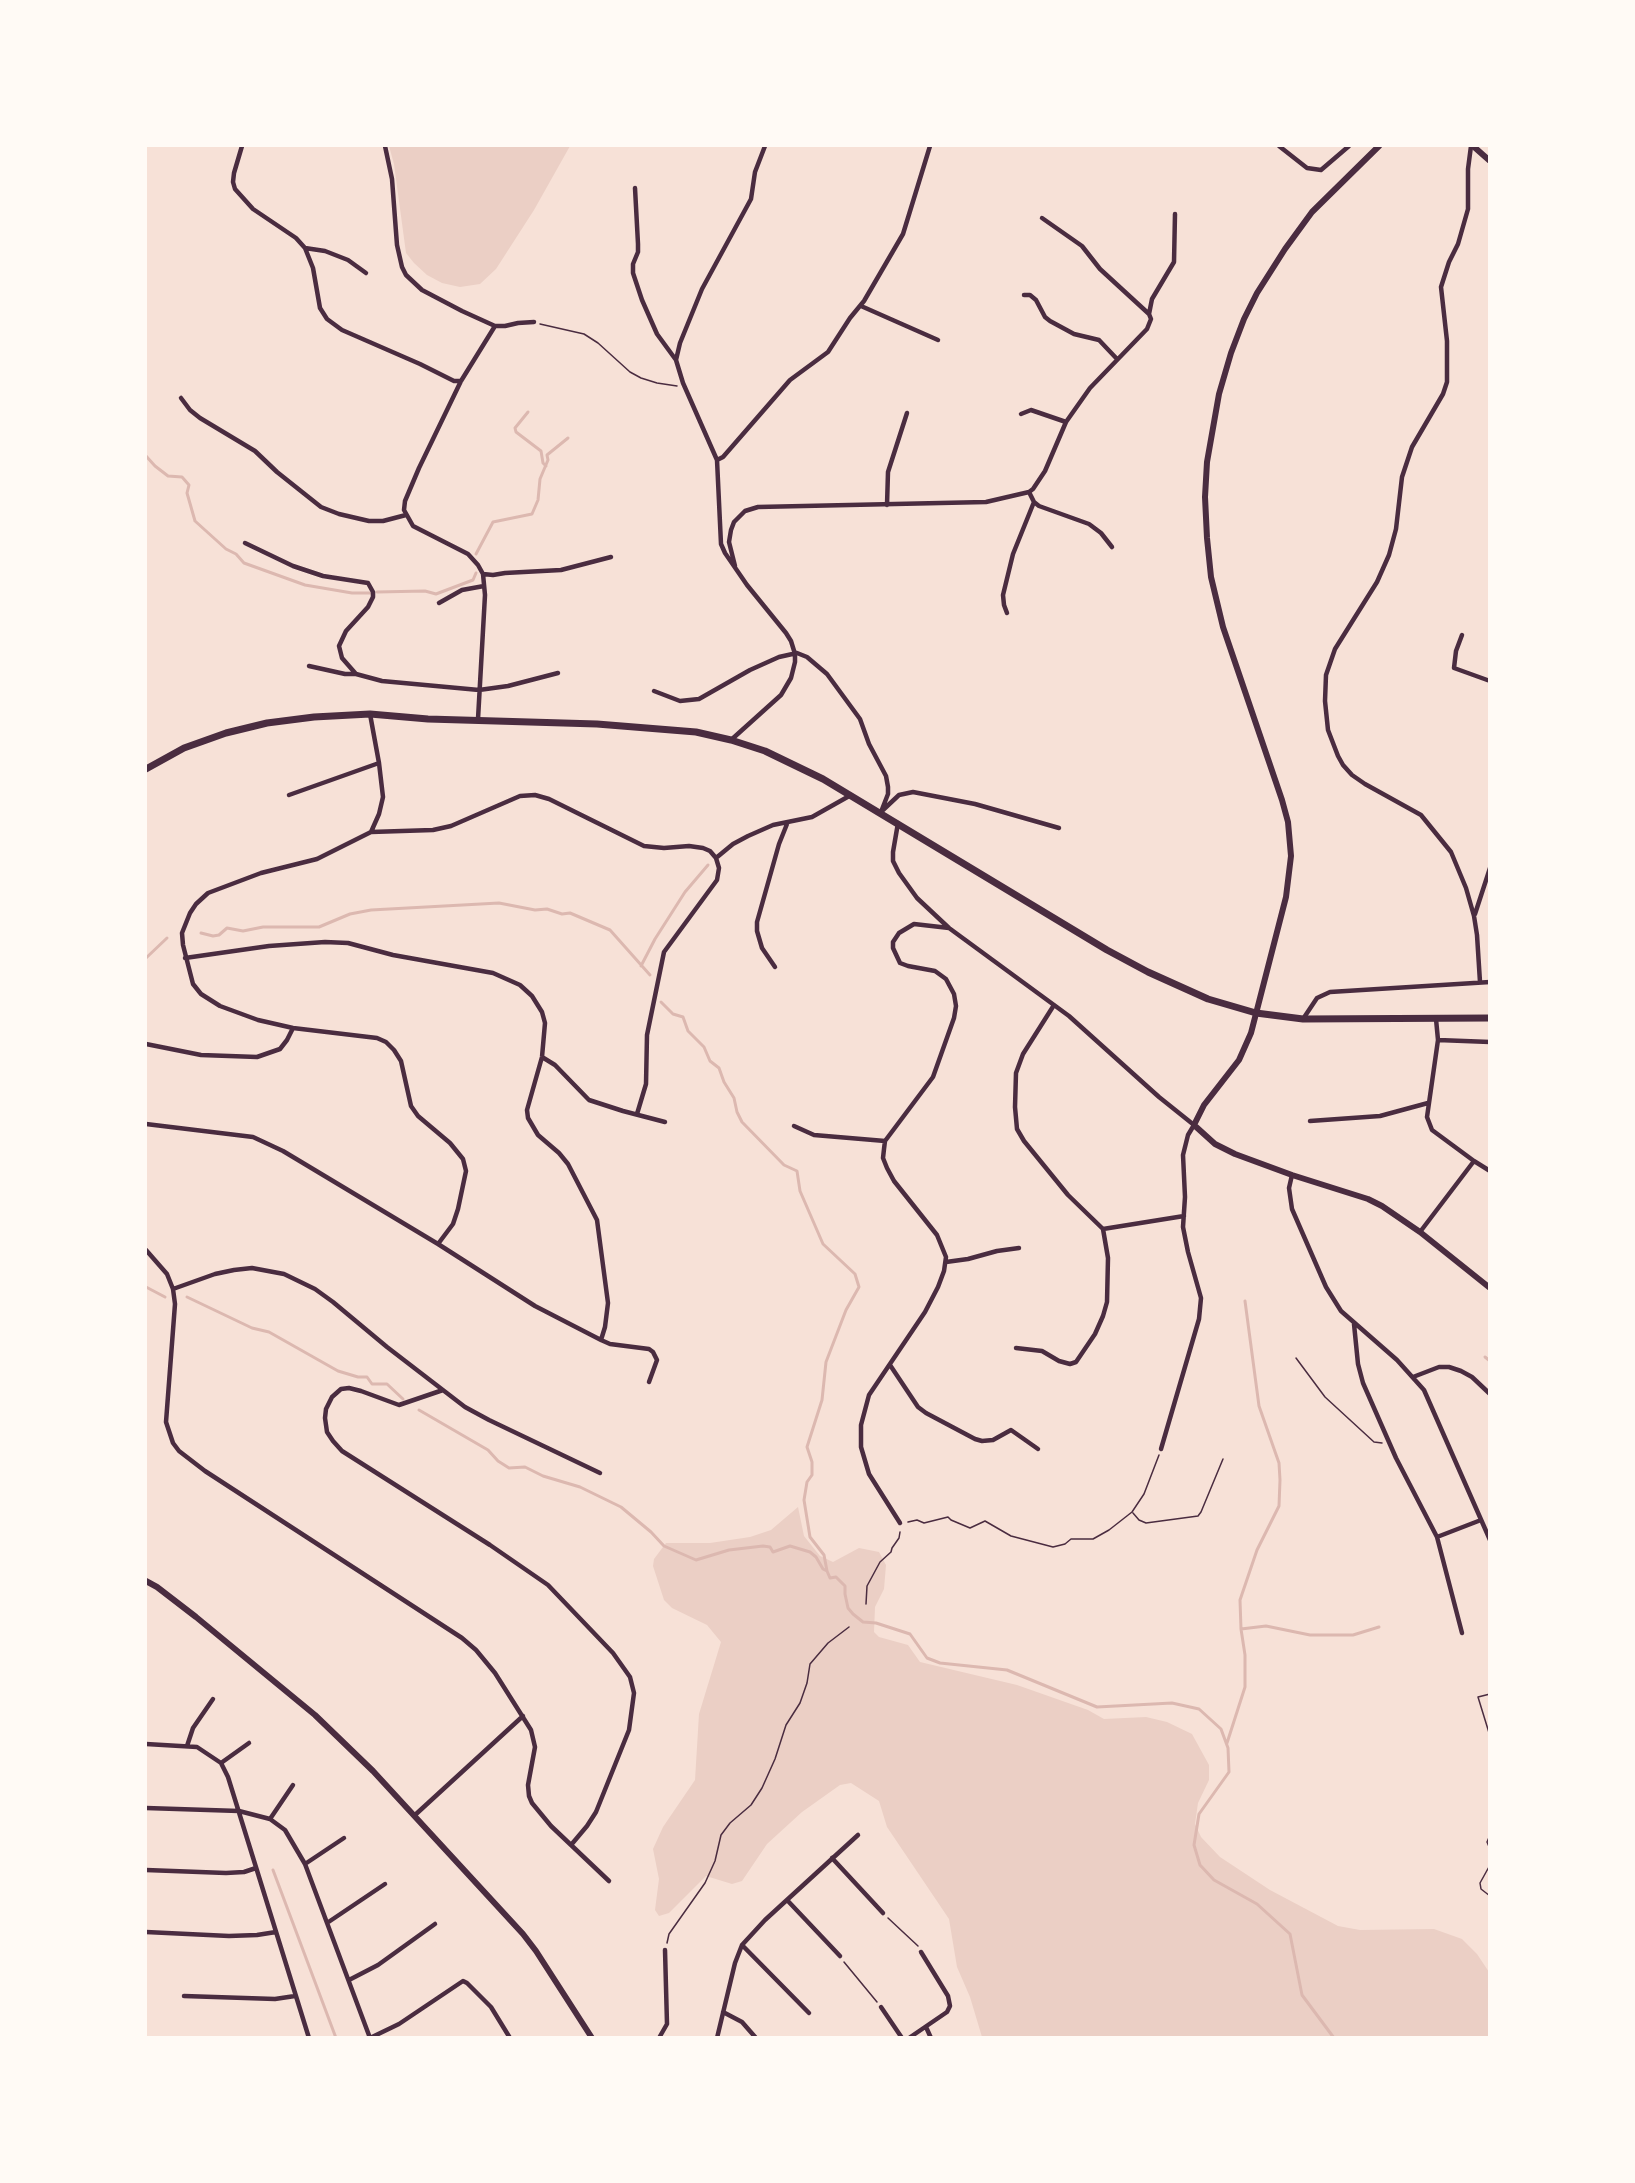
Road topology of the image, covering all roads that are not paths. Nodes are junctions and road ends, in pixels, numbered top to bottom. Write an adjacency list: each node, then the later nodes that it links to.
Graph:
1 (242, 146): 13 (street)
2 (385, 146): 19 (street)
3 (765, 146): 22 (street)
4 (930, 146): 16 (street)
5 (1279, 146): 6 (street)
6 (1349, 146)
7 (1379, 146): 70 (street)
8 (1472, 146): 9 (street); 63 (street)
9 (1490, 161)
10 (634, 188): 22 (street)
11 (1175, 214): 17 (street)
12 (1042, 218): 17 (street)
13 (304, 248): 14 (street); 23 (street)
14 (366, 273)
15 (1024, 295): 21 (street)
16 (861, 306): 20 (street); 28 (street)
17 (1149, 314): 21 (street)
18 (534, 322): 19 (street)
19 (495, 326): 23 (street)
20 (938, 340)
21 (1117, 358): 27 (street)
22 (676, 360): 28 (street)
23 (460, 381): 32 (street)
24 (181, 398): 32 (street)
25 (907, 413): 31 (street)
26 (1021, 414): 27 (street)
27 (1066, 422): 29 (street)
28 (717, 460): 36 (street)
29 (1029, 492): 30 (street); 31 (street)
30 (1034, 502): 34 (street); 40 (street)
31 (887, 504): 36 (street)
32 (406, 515): 37 (street)
33 (244, 543): 45 (street)
34 (1112, 548)
35 (611, 557): 37 (street)
36 (735, 566): 42 (street)
37 (483, 574): 38 (street)
38 (484, 586): 39 (street); 47 (street)
39 (440, 603)
40 (1007, 613)
41 (1461, 635): 46 (street)
42 (795, 654): 48 (street); 51 (street); 56 (street)
43 (309, 666): 45 (street)
44 (558, 673): 47 (street)
45 (356, 674): 47 (street)
46 (1490, 681)
47 (479, 690): 50 (street)
48 (654, 691)
49 (370, 714): 50 (main road); 52 (street); 53 (main road)
50 (478, 719): 51 (main road)
51 (731, 740): 55 (main road)
52 (379, 763): 54 (street); 60 (street)
53 (146, 769)
54 (289, 795)
55 (851, 795): 56 (main road); 58 (street)
56 (881, 812): 57 (main road); 59 (street)
57 (898, 823): 64 (street); 70 (main road)
58 (787, 824): 61 (street); 66 (street)
59 (1059, 828)
60 (371, 832): 61 (street); 65 (street)
61 (716, 858): 80 (street)
62 (1490, 868): 63 (street)
63 (1474, 916): 67 (street)
64 (949, 928): 69 (street); 86 (street)
65 (185, 957): 74 (street); 78 (street)
66 (775, 967)
67 (1480, 982): 68 (street); 72 (street)
68 (1490, 982)
69 (1054, 1005): 84 (street); 91 (street)
70 (1256, 1013): 72 (main road); 84 (street)
71 (1490, 1018): 73 (main road)
72 (1303, 1019): 73 (main road)
73 (1436, 1019): 75 (street)
74 (293, 1028): 77 (street); 93 (street)
75 (1438, 1040): 76 (street); 79 (street)
76 (1490, 1042)
77 (146, 1044)
78 (542, 1057): 80 (street); 100 (street)
79 (1428, 1103): 81 (street); 87 (street)
80 (637, 1114): 82 (street)
81 (1310, 1121)
82 (665, 1122)
83 (146, 1124): 93 (street)
84 (1194, 1125): 89 (street); 90 (street)
85 (794, 1126): 86 (street)
86 (885, 1141): 96 (street)
87 (1474, 1161): 88 (street); 92 (street)
88 (1490, 1171)
89 (1292, 1175): 92 (street); 99 (street)
90 (1184, 1216): 91 (street); 108 (street)
91 (1103, 1229): 101 (street)
92 (1420, 1232): 97 (street)
93 (438, 1244): 100 (street)
94 (1019, 1248): 96 (street)
95 (146, 1250): 98 (street)
96 (946, 1262): 102 (street)
97 (1490, 1288)
98 (173, 1289): 105 (street); 117 (street)
99 (1354, 1324): 103 (street); 112 (street)
100 (601, 1340): 104 (street)
101 (1016, 1348)
102 (890, 1365): 107 (street); 111 (street)
103 (1413, 1377): 106 (street); 110 (street)
104 (649, 1382)
105 (443, 1390): 109 (street); 129 (street)
106 (1490, 1394)
107 (1038, 1449)
108 (1161, 1449)
109 (600, 1473)
110 (1481, 1520): 112 (street); 113 (street)
111 (900, 1523)
112 (1437, 1537): 115 (street)
113 (1490, 1540)
114 (146, 1581): 125 (street)
115 (1462, 1633)
116 (213, 1699): 120 (street)
117 (524, 1716): 125 (street); 129 (street)
118 (249, 1743): 121 (street)
119 (146, 1744): 120 (street)
120 (188, 1746): 121 (street)
121 (221, 1763): 124 (street)
122 (293, 1785): 126 (street)
123 (146, 1808): 124 (street)
124 (238, 1811): 126 (street); 132 (street)
125 (415, 1815): 156 (street)
126 (270, 1819): 131 (street)
127 (858, 1835): 130 (street)
128 (345, 1838): 131 (street)
129 (571, 1845): 134 (street)
130 (832, 1858): 136 (street); 137 (street)
131 (305, 1864): 138 (street)
132 (256, 1868): 133 (street); 141 (street)
133 (146, 1870)
134 (609, 1881)
135 (385, 1884): 138 (street)
136 (787, 1900): 142 (street); 145 (street)
137 (883, 1913)
138 (327, 1923): 146 (street)
139 (435, 1923): 146 (street)
140 (146, 1932): 141 (street)
141 (276, 1932): 148 (street)
142 (742, 1944): 150 (street); 151 (street)
143 (665, 1950): 157 (street)
144 (921, 1952): 152 (street)
145 (840, 1956)
146 (349, 1980): 154 (street)
147 (184, 1996): 148 (street)
148 (295, 1996): 153 (street)
149 (881, 2007): 160 (street)
150 (723, 2012): 158 (street); 159 (street)
151 (809, 2013)
152 (926, 2027): 161 (street); 162 (street)
153 (309, 2037)
154 (370, 2037): 155 (street)
155 (510, 2037)
156 (592, 2037)
157 (659, 2037)
158 (717, 2037)
159 (756, 2037)
160 (902, 2037)
161 (909, 2037)
162 (931, 2037)

